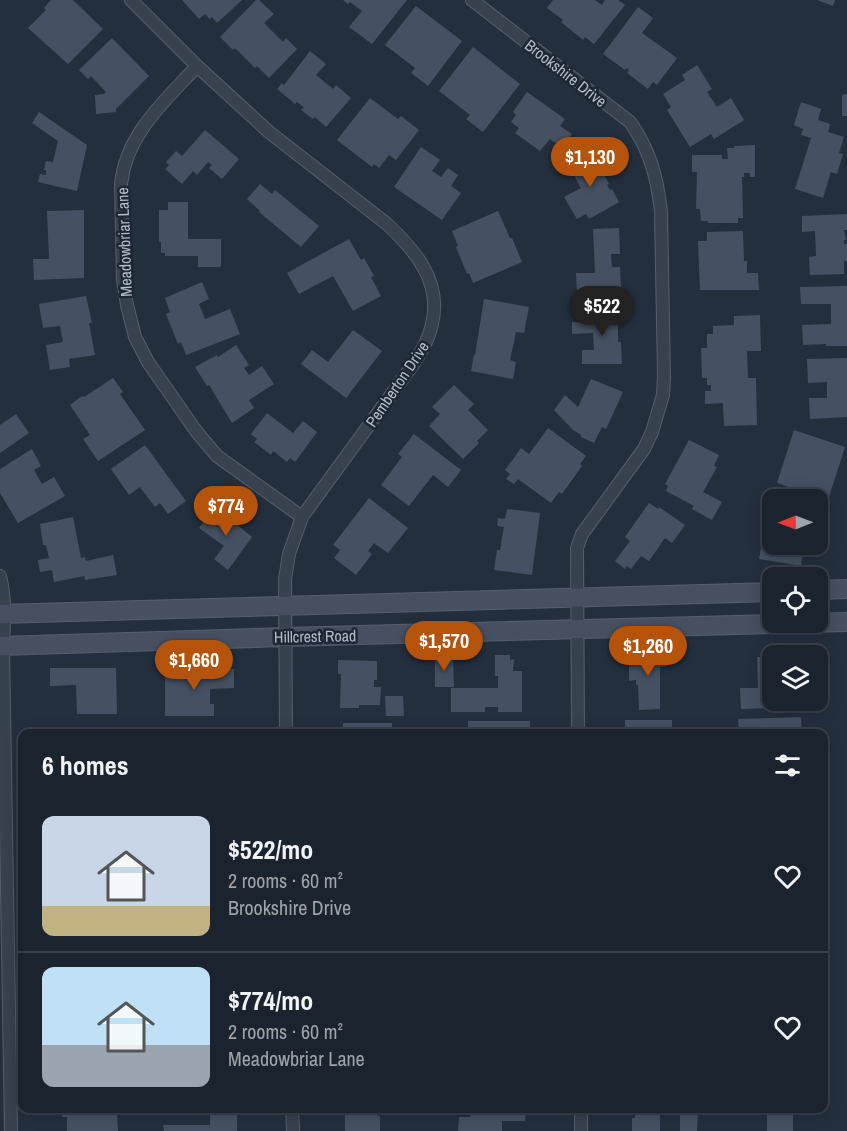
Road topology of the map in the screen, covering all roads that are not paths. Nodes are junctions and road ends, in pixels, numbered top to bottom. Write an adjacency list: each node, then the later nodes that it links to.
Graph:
1 (131, 0): 3 (street, Pemberton Drive)
2 (472, 0): 9 (street, Brookshire Drive)
3 (197, 66): 4 (street, Meadowbriar Lane); 4 (street, Pemberton Drive)
4 (302, 517): 10 (street, Pemberton Drive)
5 (0, 576): 11 (street)
6 (847, 589): 7 (main road)
7 (828, 590)
8 (762, 591): 9 (main road, Hillcrest Road)
9 (577, 597): 10 (main road, Hillcrest Road); 13 (street, Brookshire Drive)
10 (284, 606): 11 (main road, Hillcrest Road); 14 (street, Pemberton Drive)
11 (2, 614): 15 (street)
12 (847, 622): 13 (main road, Hillcrest Road)
13 (578, 629): 14 (main road, Hillcrest Road); 17 (street, Brookshire Drive)
14 (285, 636): 15 (main road, Hillcrest Road); 16 (street, Pemberton Drive)
15 (2, 646): 20 (street)
16 (286, 729)
17 (578, 729)
18 (292, 1113): 21 (street)
19 (581, 1113): 22 (street)
20 (11, 1131)
21 (292, 1131)
22 (581, 1131)

